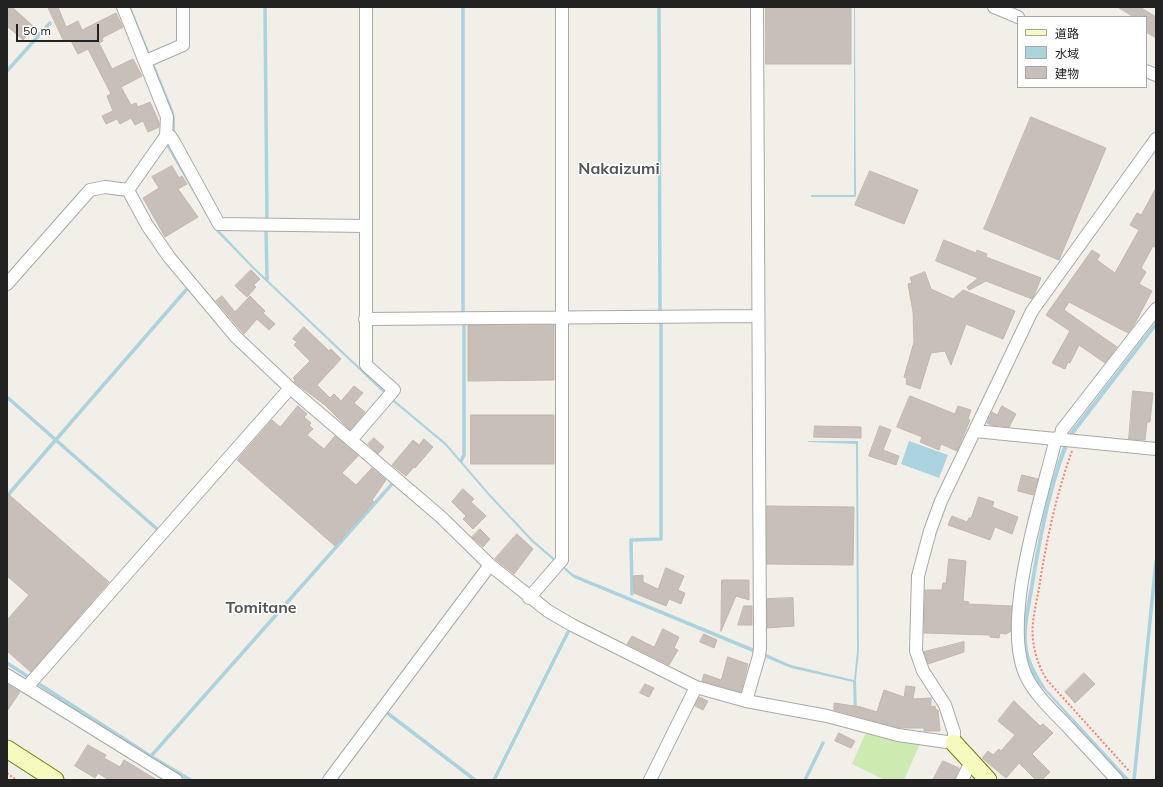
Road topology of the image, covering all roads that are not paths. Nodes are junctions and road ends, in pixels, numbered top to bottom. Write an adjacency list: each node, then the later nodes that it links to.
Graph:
1 (123, 7): 8 (street)
2 (183, 7): 8 (street)
3 (366, 7): 12 (street)
4 (562, 7): 16 (street)
5 (757, 7): 15 (street)
6 (994, 7): 7 (street)
7 (1017, 17)
8 (150, 59): 9 (street)
9 (170, 138): 11 (street); 12 (street)
10 (1156, 139): 19 (street)
11 (128, 190): 13 (street); 18 (street)
12 (365, 226): 17 (street)
13 (7, 284)
14 (1156, 309): 20 (street)
15 (758, 316): 16 (street); 28 (street)
16 (562, 317): 17 (street); 24 (street)
17 (365, 319): 21 (street)
18 (290, 388): 21 (street); 26 (street)
19 (975, 431): 20 (street); 29 (street)
20 (1066, 439): 22 (street); 38 (street)
21 (351, 440): 23 (street)
22 (1156, 449)
23 (490, 565): 24 (street); 34 (street)
24 (530, 598): 27 (street)
25 (7, 675): 26 (street)
26 (31, 683): 33 (street)
27 (696, 687): 28 (street); 35 (street)
28 (746, 701): 29 (street)
29 (954, 743): 31 (street)
30 (7, 749): 32 (street)
31 (971, 762): 36 (street); 37 (street)
32 (55, 780)
33 (176, 780)
34 (329, 780)
35 (650, 780)
36 (962, 780)
37 (988, 780)
38 (1117, 780)

